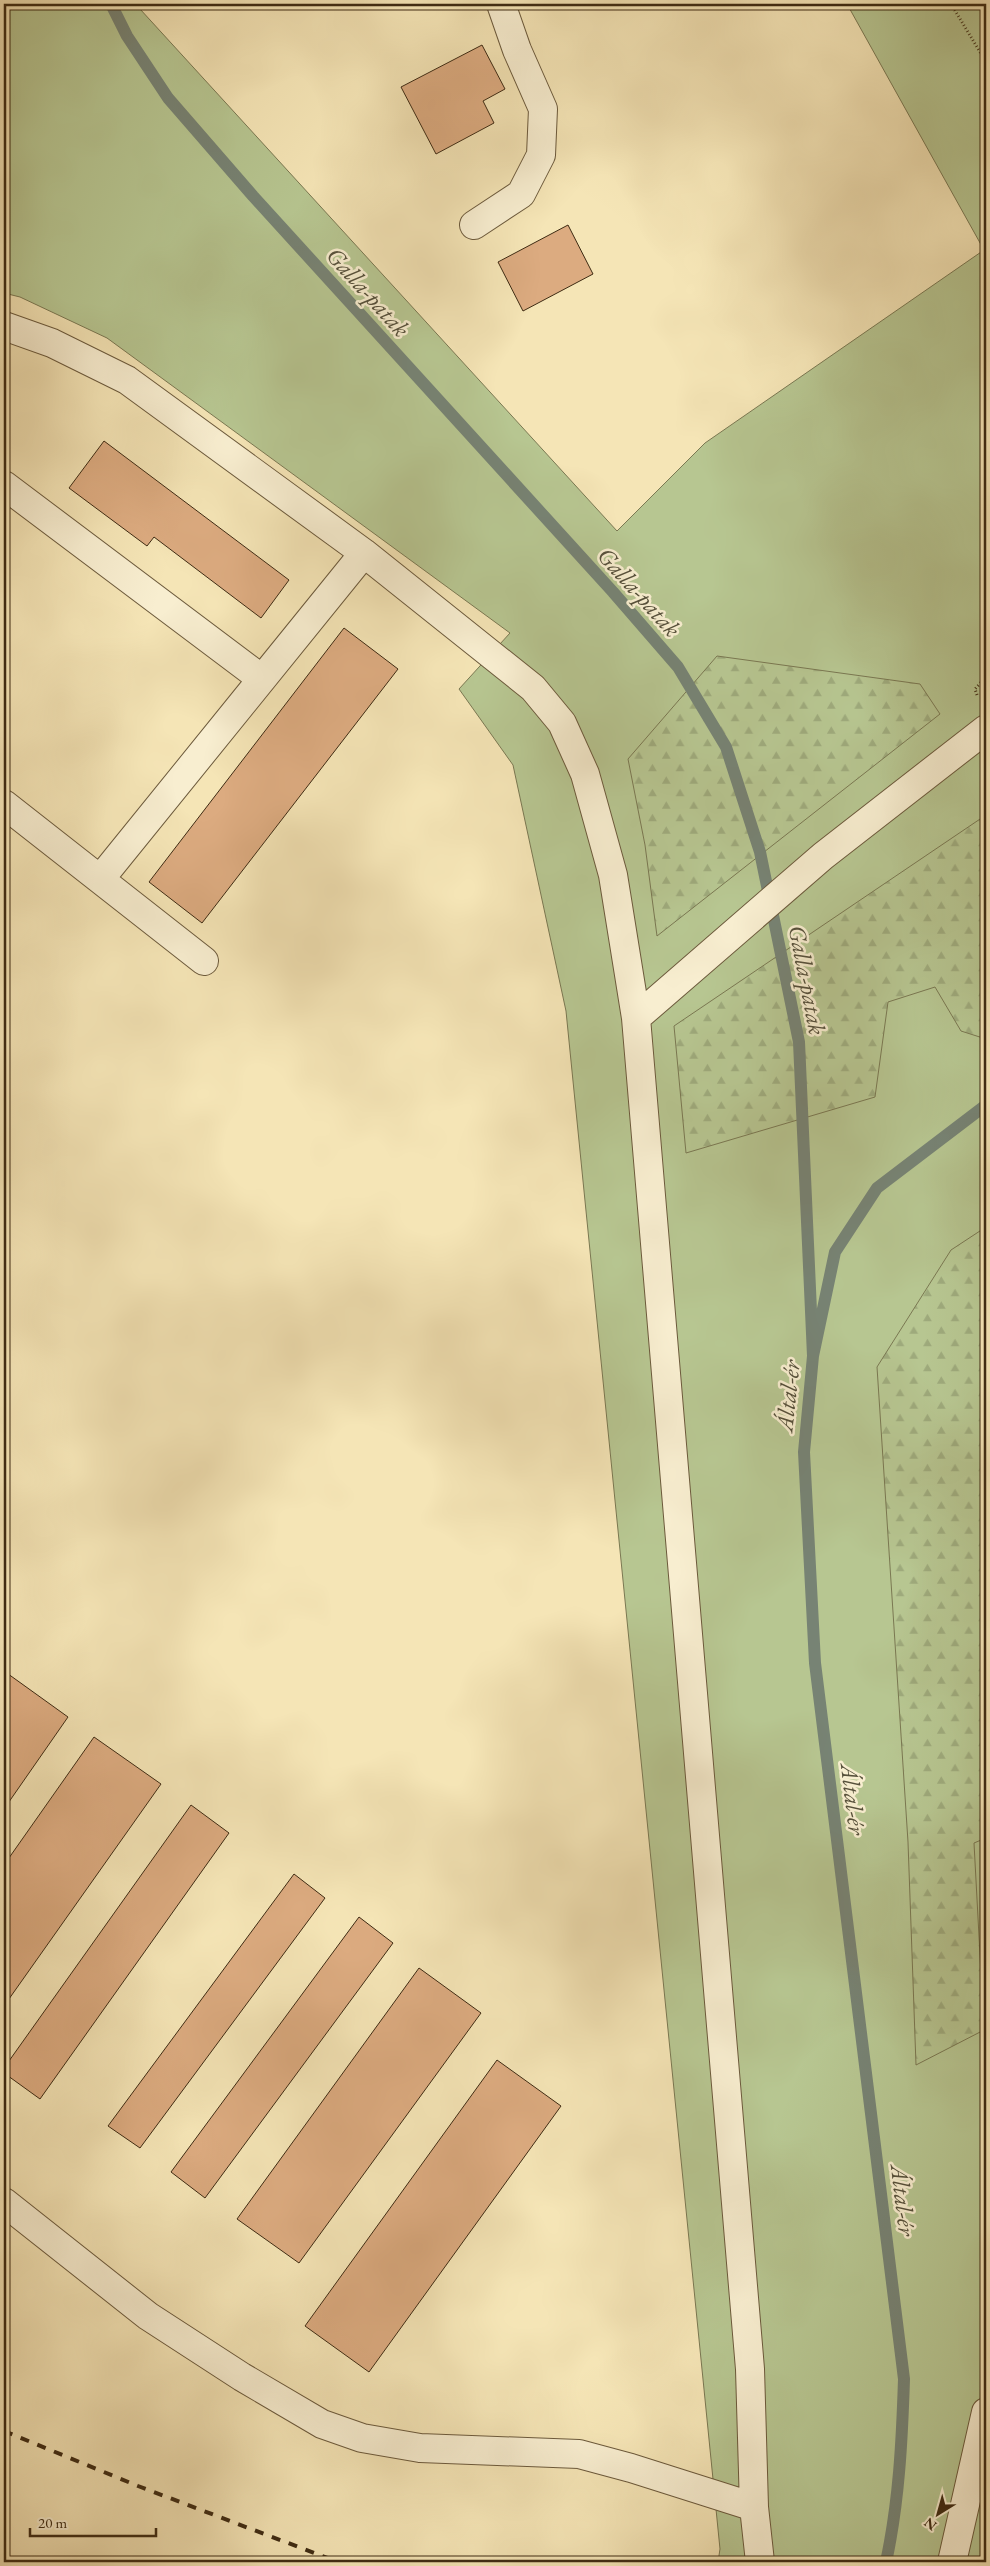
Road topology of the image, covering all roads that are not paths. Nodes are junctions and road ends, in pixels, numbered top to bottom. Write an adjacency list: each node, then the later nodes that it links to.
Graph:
1 (501, 4): 2 (street)
2 (474, 225)
3 (4, 326): 5 (street)
4 (4, 485): 6 (street)
5 (364, 553): 6 (street); 11 (street)
6 (262, 679): 9 (street)
7 (986, 729): 11 (street)
8 (4, 804): 9 (street)
9 (101, 878): 10 (street)
10 (204, 961)
11 (636, 1018): 14 (street)
12 (4, 2202): 14 (street)
13 (986, 2412): 16 (street)
14 (754, 2507): 15 (street)
15 (760, 2562)
16 (952, 2562)

